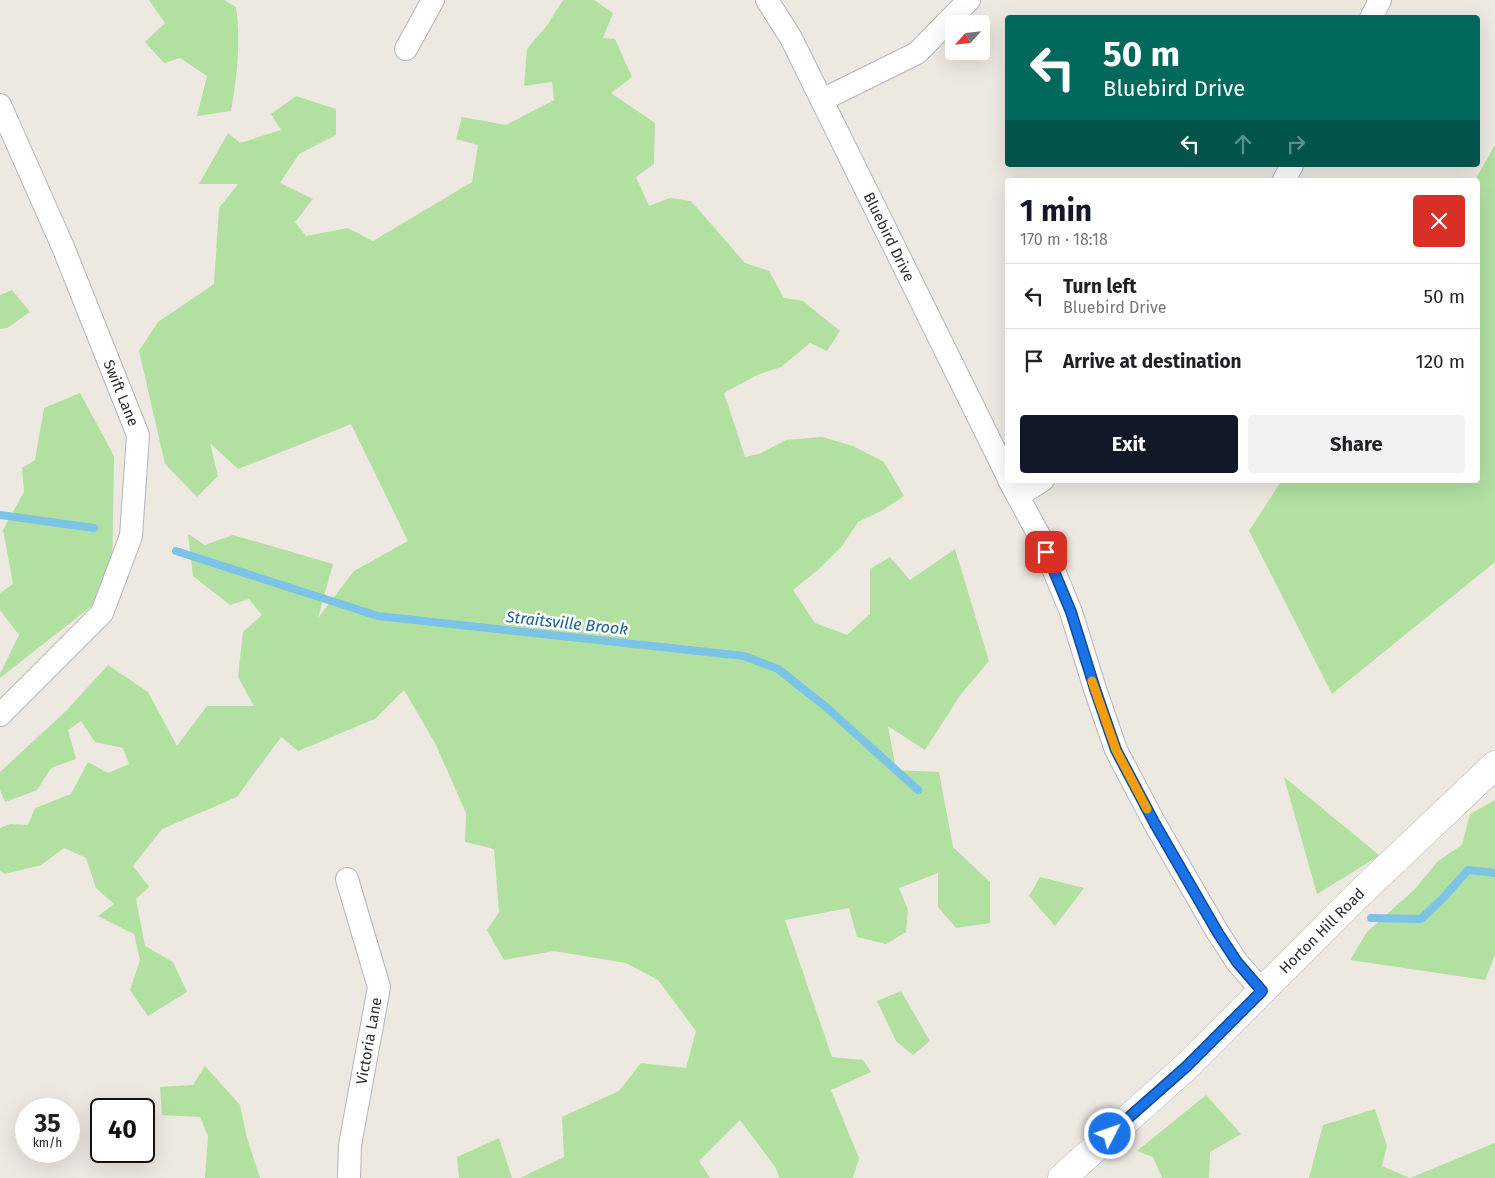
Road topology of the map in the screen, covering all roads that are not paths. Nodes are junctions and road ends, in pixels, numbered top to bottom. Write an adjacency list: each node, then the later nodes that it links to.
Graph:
1 (433, 0): 6 (street)
2 (767, 0): 7 (street, Bluebird Drive)
3 (969, 0): 7 (street)
4 (1380, 0): 5 (street)
5 (1372, 15)
6 (406, 49)
7 (822, 100): 9 (street, Bluebird Drive)
8 (0, 105): 11 (street, Swift Lane)
9 (1005, 470)
10 (1012, 484): 14 (street, Bluebird Drive)
11 (0, 715)
12 (1495, 766): 14 (street, Horton Hill Road)
13 (347, 879): 15 (street, Victoria Lane)
14 (1262, 991): 16 (street, Horton Hill Road)
15 (349, 1178)
16 (1062, 1178)

